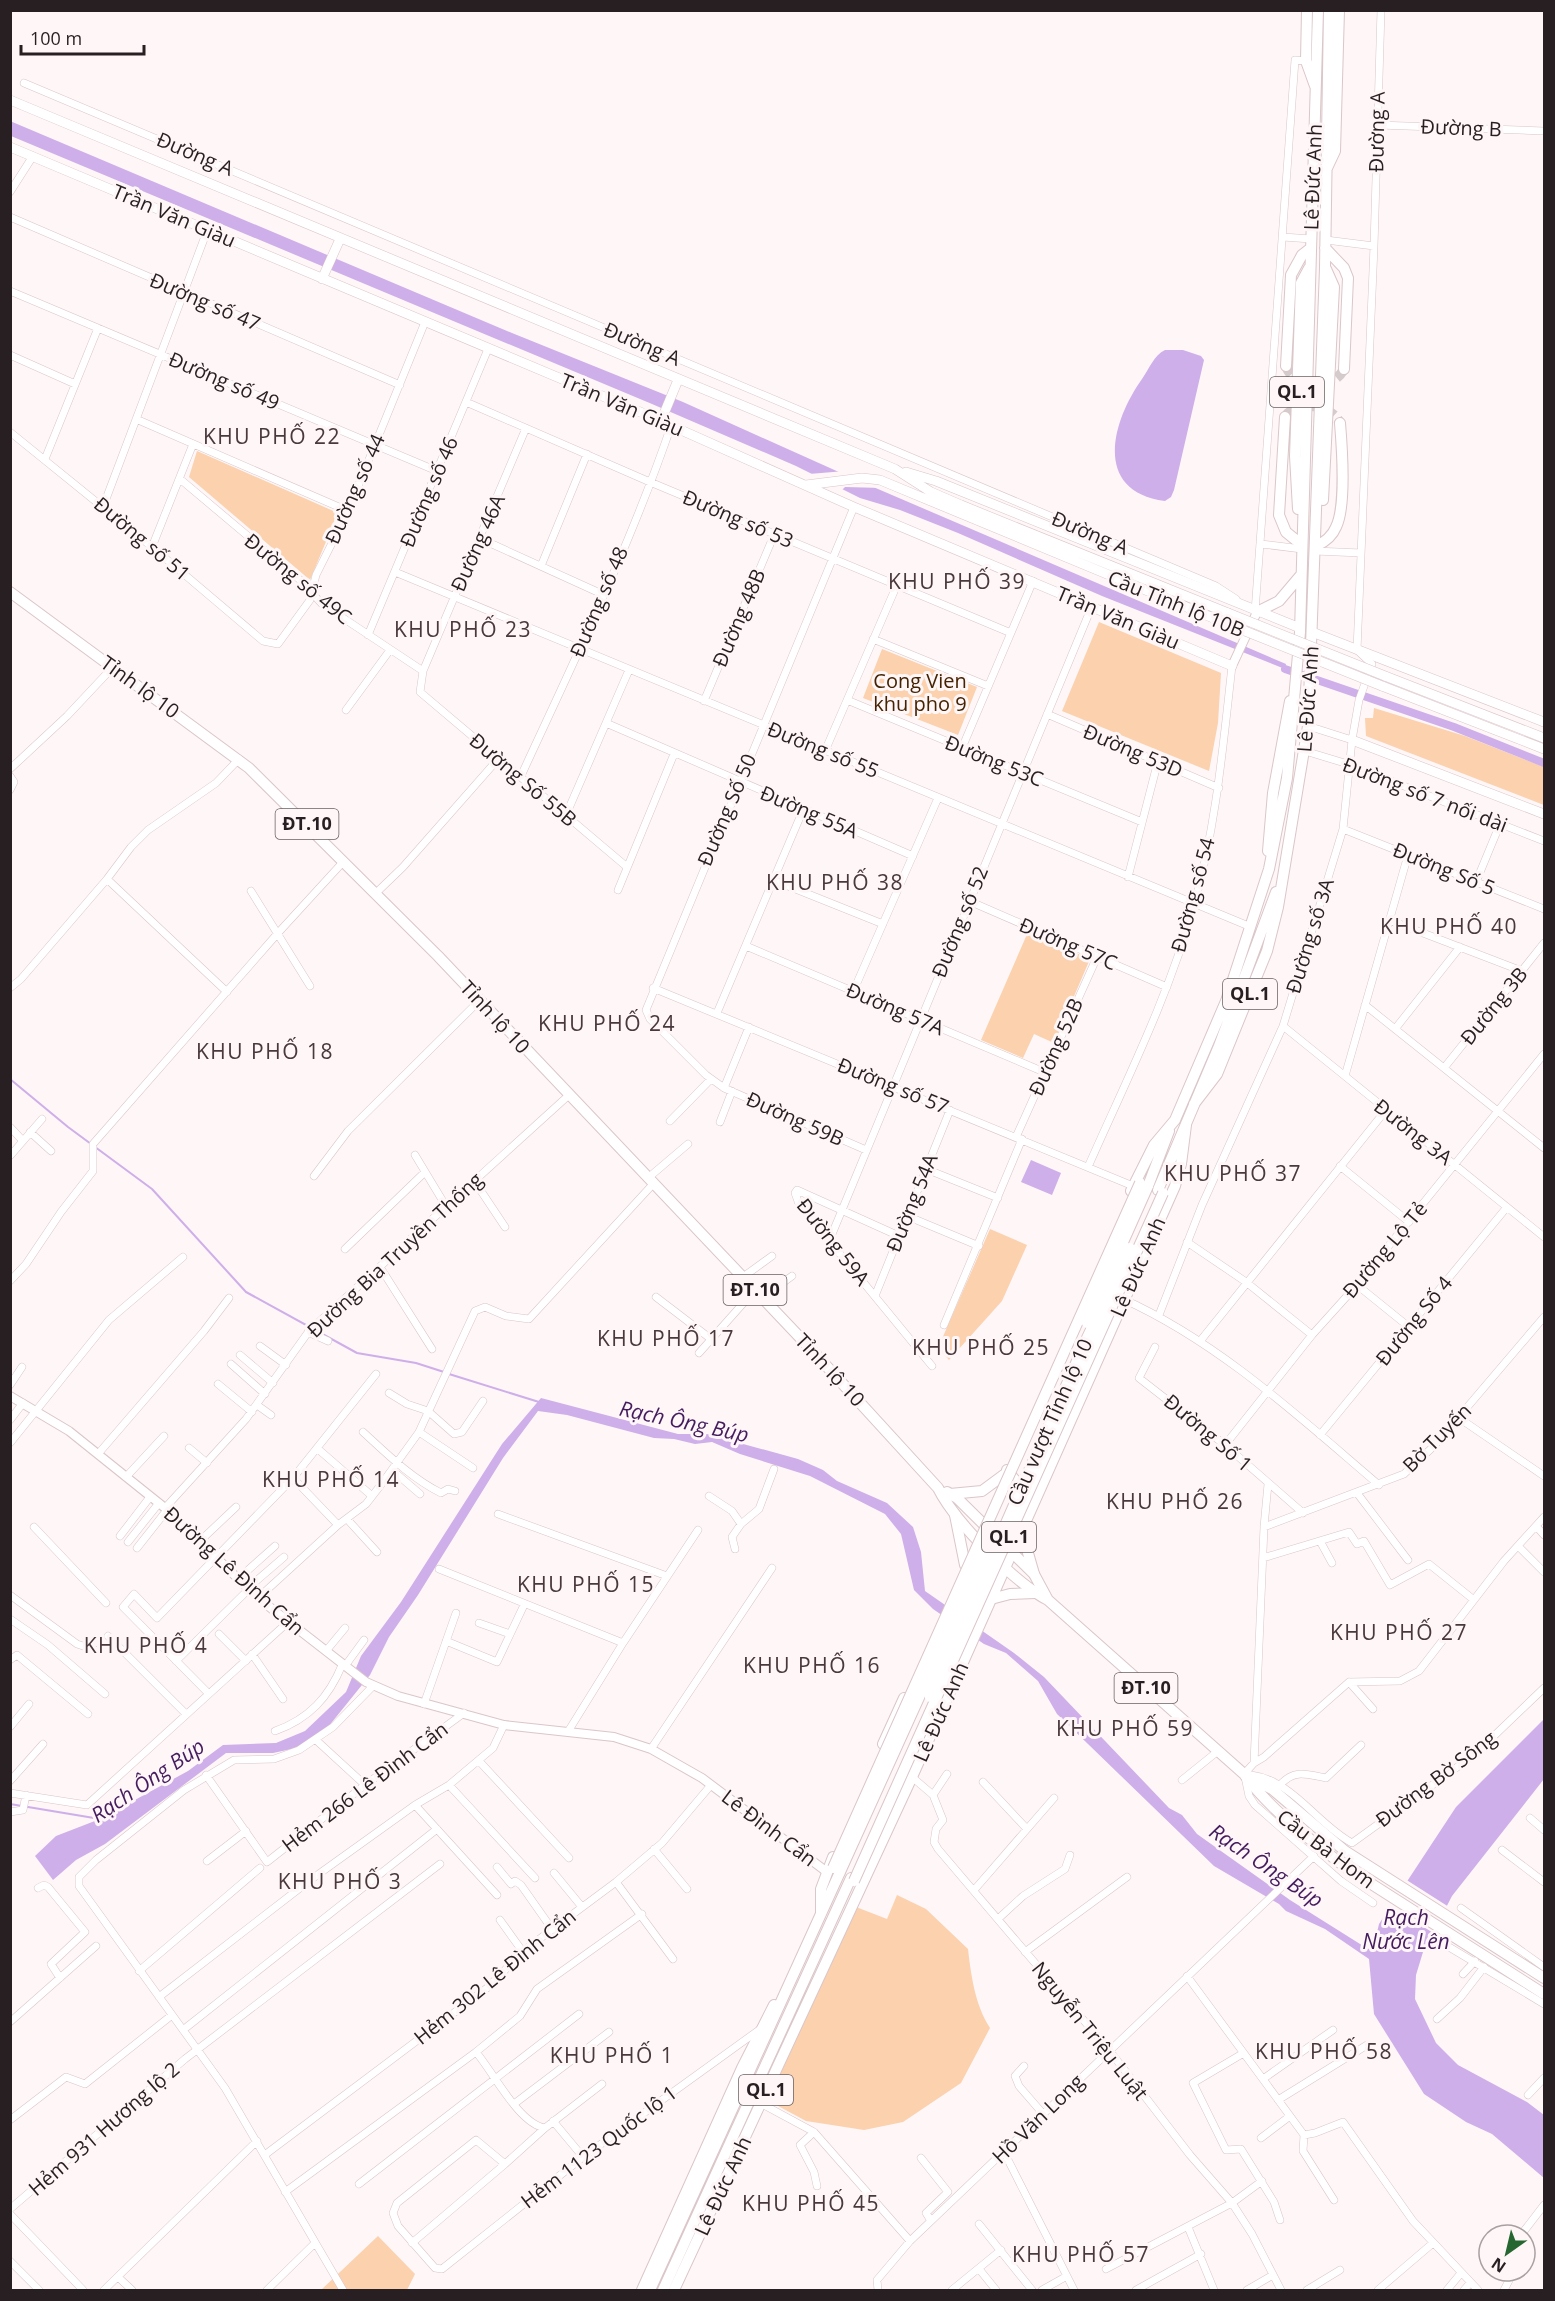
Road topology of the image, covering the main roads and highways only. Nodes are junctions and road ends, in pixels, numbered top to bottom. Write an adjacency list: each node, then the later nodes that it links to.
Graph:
1 (1307, 10): 6 (main road, Lê Đức Anh / QL.1)
2 (1318, 10): 5 (main road, Lê Đức Anh / QL.1)
3 (1329, 10): 10 (main road, Lê Đức Anh / QL.1)
4 (1338, 10): 10 (main road, Lê Đức Anh / QL.1)
5 (1317, 46): 6 (main road); 7 (main road, Lê Đức Anh / QL.1)
6 (1306, 61): 7 (main road, Lê Đức Anh / QL.1)
7 (1316, 88): 12 (main road, Lê Đức Anh / QL.1)
8 (10, 100): 11 (main road)
9 (10, 147): 14 (main road, Trần Văn Giàu)
10 (1327, 168): 13 (main road, Lê Đức Anh / QL.1)
11 (338, 242): 14 (main road); 17 (main road)
12 (1311, 244): 15 (main road); 23 (main road, Lê Đức Anh / QL.1)
13 (1325, 244): 16 (main road); 24 (main road, Lê Đức Anh / QL.1)
14 (324, 276): 19 (main road, Trần Văn Giàu)
15 (1286, 366)
16 (1344, 369)
17 (678, 380): 19 (main road); 21 (main road)
18 (1285, 417): 23 (main road)
19 (661, 422): 22 (main road, Trần Văn Giàu)
20 (1340, 423): 24 (main road)
21 (898, 471): 27 (main road); 32 (main road, Cầu Tỉnh lộ 10B, bridge)
22 (805, 485): 30 (main road, Trần Văn Giàu); 34 (main road, Cầu Tỉnh lộ 10B, bridge)
23 (1302, 547): 25 (main road, Lê Đức Anh / QL.1)
24 (1315, 548): 29 (main road, Lê Đức Anh / QL.1)
25 (1301, 575): 27 (main road); 28 (main road, Lê Đức Anh / QL.1)
26 (10, 592): 43 (main road, Tỉnh lộ 10 / ĐT.10)
27 (1257, 612): 28 (main road)
28 (1300, 628): 36 (main road, Lê Đức Anh / QL.1)
29 (1312, 632): 31 (main road); 37 (main road, Lê Đức Anh / QL.1)
30 (1232, 666)
31 (1545, 722)
32 (1545, 738)
33 (1352, 740): 35 (main road)
34 (1545, 750)
35 (1545, 814)
36 (1174, 1120): 38 (main road, Cầu vượt Tỉnh lộ 10 / QL.1); 38 (main road, Lê Đức Anh / QL.1)
37 (1186, 1125): 38 (main road, Cầu vượt Tỉnh lộ 10 / QL.1); 40 (main road, Lê Đức Anh / QL.1)
38 (1148, 1188): 39 (main road, Lê Đức Anh / QL.1); 62 (main road, Cầu vượt Tỉnh lộ 10 / QL.1, bridge); 63 (main road, Cầu vượt Tỉnh lộ 10 / QL.1, bridge)
39 (1038, 1400): 40 (main road); 41 (main road, Lê Đức Anh / QL.1)
40 (1072, 1416): 42 (main road, Lê Đức Anh / QL.1)
41 (1006, 1472): 42 (main road); 44 (main road); 46 (main road, Lê Đức Anh / QL.1)
42 (1042, 1486): 47 (main road, Lê Đức Anh / QL.1)
43 (938, 1488): 44 (main road, Tỉnh lộ 10 / ĐT.10); 45 (main road, Tỉnh lộ 10 / ĐT.10)
44 (950, 1494): 46 (main road, Tỉnh lộ 10 / ĐT.10)
45 (955, 1515): 48 (main road, Tỉnh lộ 10 / ĐT.10); 50 (main road)
46 (983, 1524): 48 (main road, Lê Đức Anh / QL.1); 49 (main road, Tỉnh lộ 10 / ĐT.10)
47 (1022, 1532): 49 (main road, Lê Đức Anh / QL.1); 52 (main road)
48 (977, 1538): 50 (main road, Lê Đức Anh / QL.1); 51 (main road, Tỉnh lộ 10 / ĐT.10)
49 (1012, 1553): 51 (main road, Lê Đức Anh / QL.1); 52 (main road, Tỉnh lộ 10 / ĐT.10)
50 (965, 1565): 53 (main road, Lê Đức Anh / QL.1)
51 (1006, 1567): 54 (main road, Tỉnh lộ 10 / ĐT.10); 55 (main road, Lê Đức Anh / QL.1)
52 (1034, 1574): 56 (main road, Tỉnh lộ 10 / ĐT.10)
53 (958, 1579): 55 (main road); 57 (main road, Lê Đức Anh / QL.1)
54 (1035, 1593): 55 (main road); 56 (main road, Tỉnh lộ 10 / ĐT.10)
55 (991, 1599): 58 (main road, Lê Đức Anh / QL.1)
56 (1048, 1600): 59 (main road, Tỉnh lộ 10 / ĐT.10)
57 (924, 1653): 58 (main road); 62 (main road, Lê Đức Anh / QL.1)
58 (958, 1674): 63 (main road, Lê Đức Anh / QL.1)
59 (1244, 1774): 60 (main road, Tỉnh lộ 10 / ĐT.10); 61 (main road, Tỉnh lộ 10 / ĐT.10)
60 (1276, 1787): 67 (main road, Cầu Bà Hom / ĐT.10)
61 (1263, 1800): 69 (main road, Cầu Bà Hom / ĐT.10)
62 (833, 1871): 65 (main road, Cầu vượt Tỉnh lộ 10 / QL.1); 65 (main road, Lê Đức Anh / QL.1)
63 (855, 1883): 64 (main road); 64 (main road, Cầu vượt Tỉnh lộ 10 / QL.1); 70 (main road, Lê Đức Anh / QL.1)
64 (837, 1908): 66 (main road, Lê Đức Anh / QL.1)
65 (821, 1914): 68 (main road, Lê Đức Anh / QL.1)
66 (812, 1964): 70 (main road); 73 (main road, Lê Đức Anh / QL.1)
67 (1545, 1978)
68 (791, 1983): 71 (main road, Lê Đức Anh / QL.1); 72 (main road, Lê Đức Anh / QL.1)
69 (1544, 1997)
70 (804, 2008): 74 (main road, Lê Đức Anh / QL.1)
71 (642, 2290)
72 (650, 2290)
73 (663, 2290)
74 (674, 2290)

